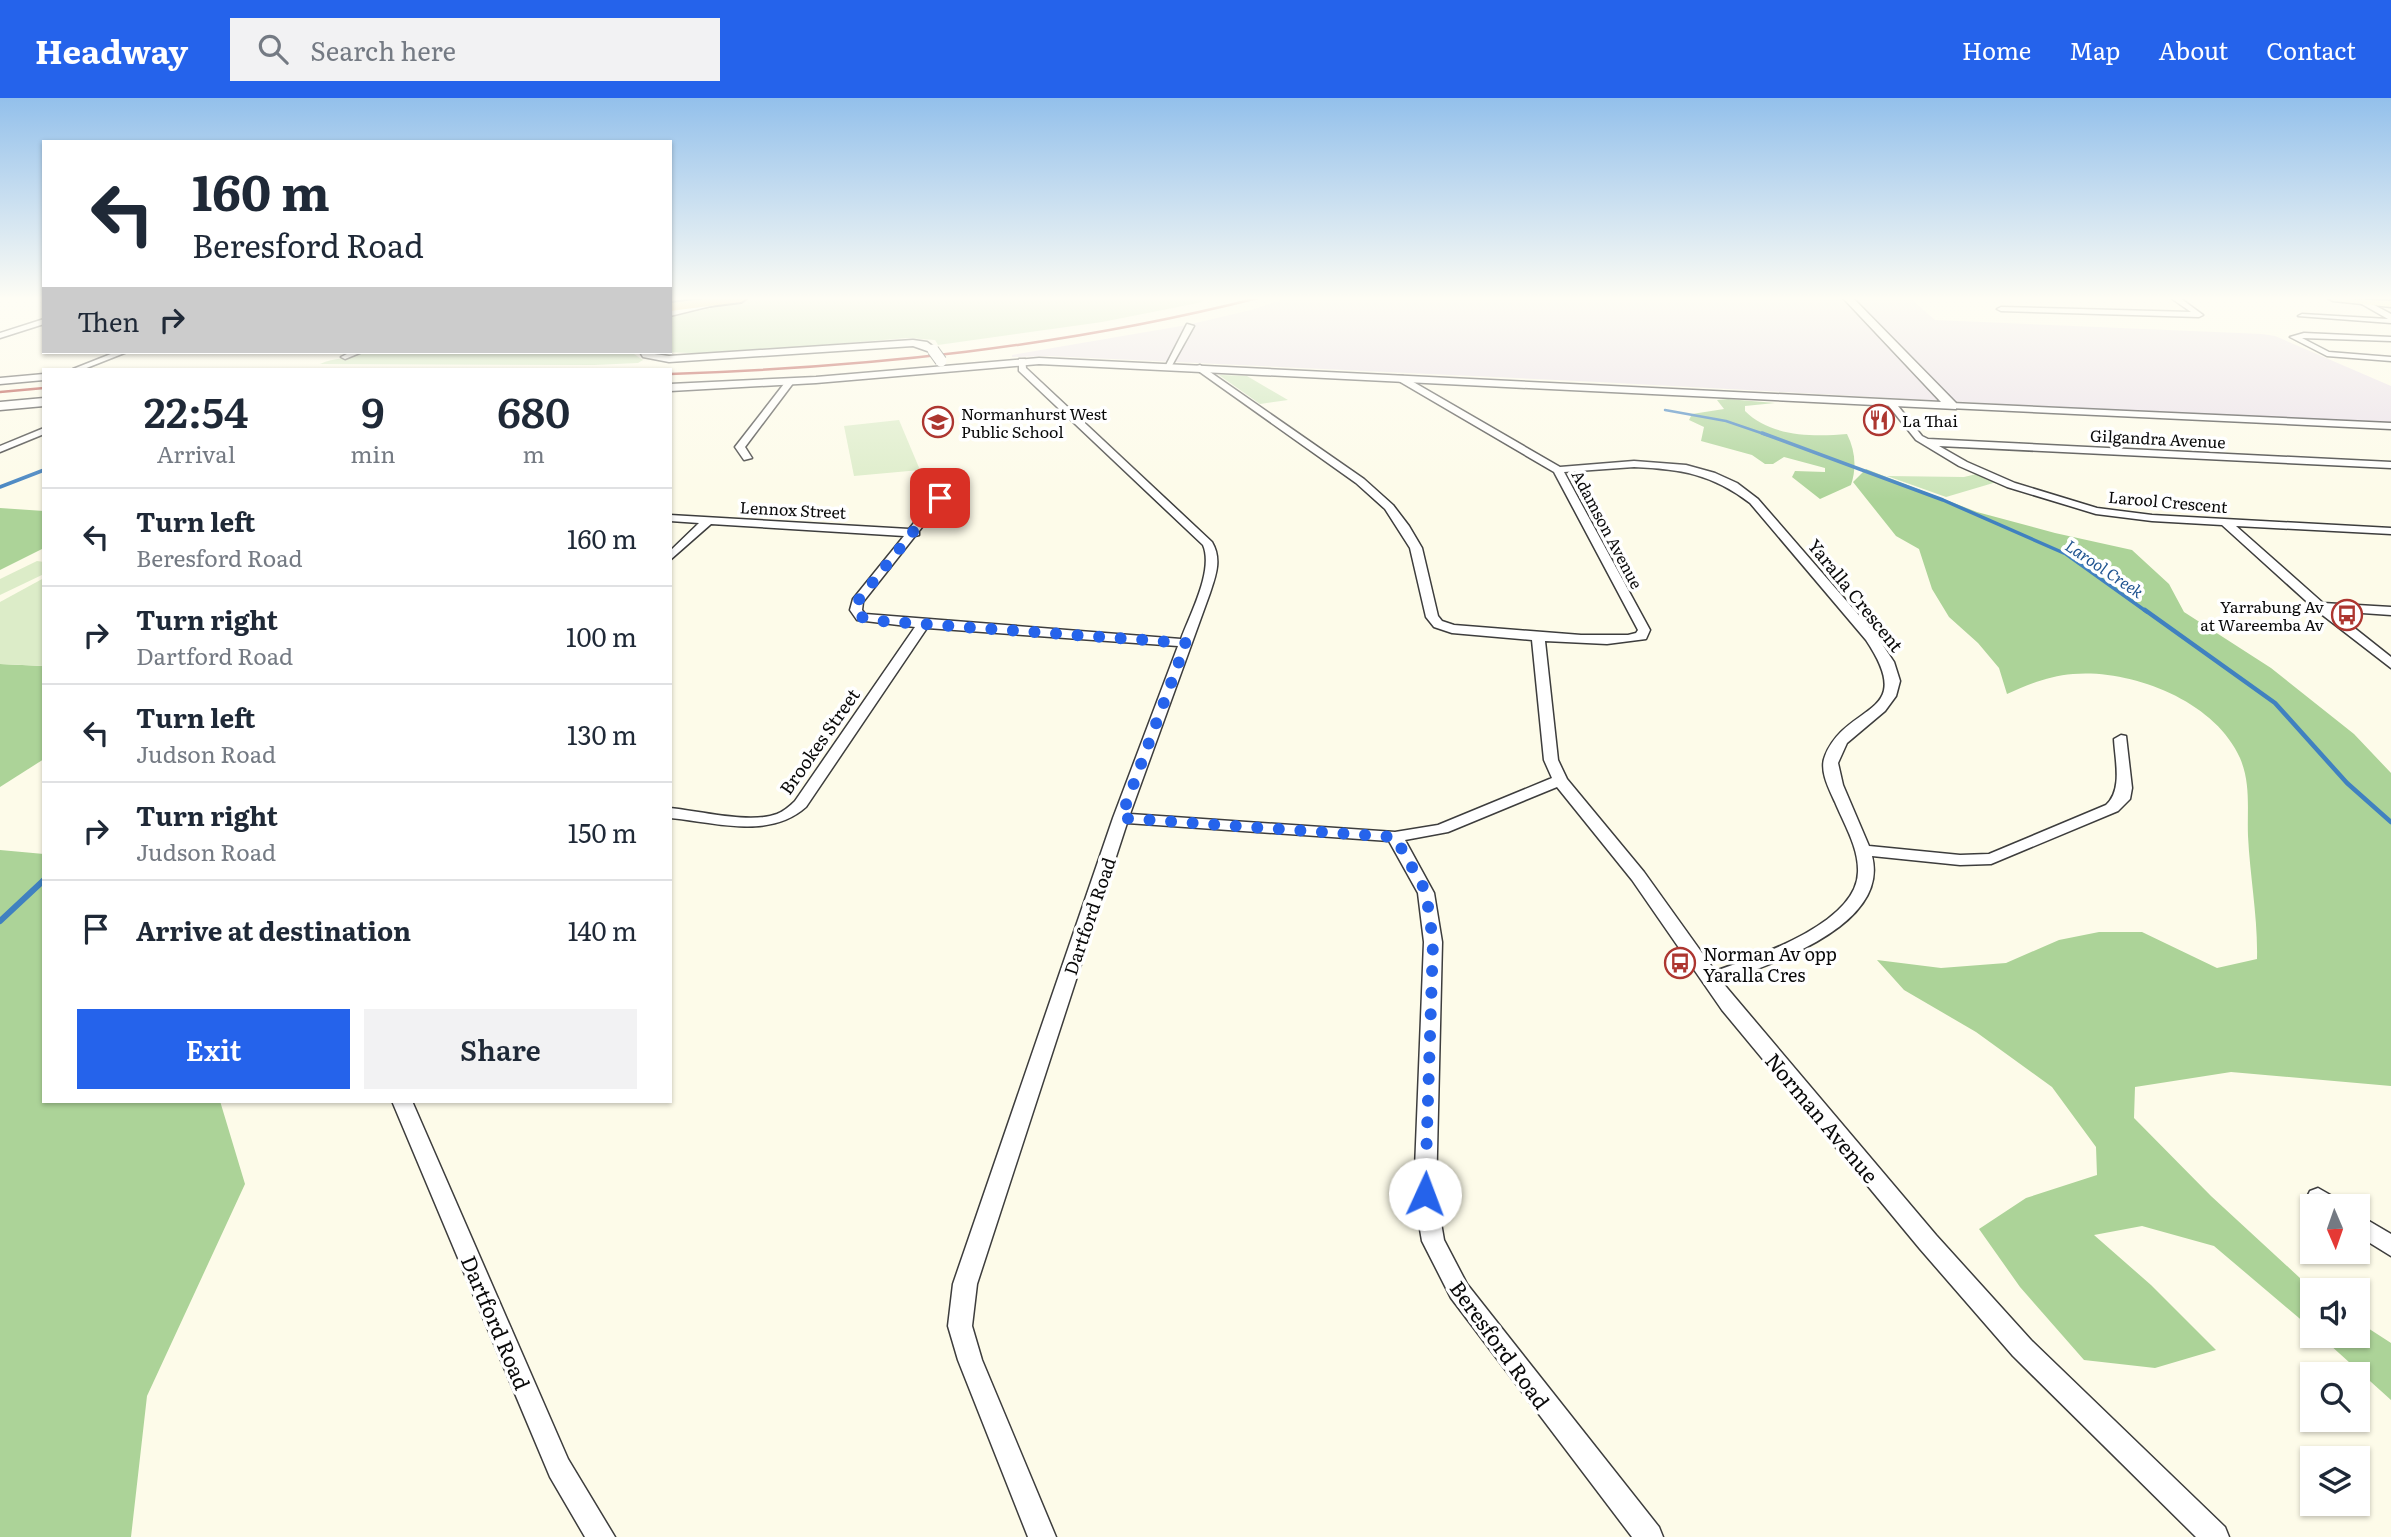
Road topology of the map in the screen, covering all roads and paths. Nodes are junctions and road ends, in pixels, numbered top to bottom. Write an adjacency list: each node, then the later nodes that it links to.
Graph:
1 (933, 365): 10 (street)
2 (1022, 365): 35 (street, Dartford Road)
3 (1122, 365): 5 (street)
4 (1914, 365): 12 (street)
5 (1167, 367): 6 (street)
6 (1200, 368): 8 (street); 34 (street)
7 (42, 377): 9 (street)
8 (1400, 378): 14 (street); 23 (street, Adamson Avenue)
9 (0, 381)
10 (790, 382): 11 (street); 21 (street)
11 (672, 388)
12 (1940, 392): 14 (street); 16 (street)
13 (42, 402): 15 (street)
14 (1891, 403): 16 (street); 19 (street, Larool Crescent)
15 (0, 406)
16 (1952, 406): 17 (street)
17 (2391, 426)
18 (42, 432): 20 (street)
19 (1924, 442): 22 (street, Gilgandra Avenue); 27 (street, Larool Crescent)
20 (0, 449)
21 (747, 458)
22 (2391, 465)
23 (1558, 470): 34 (street, Adamson Avenue); 42 (street, Yaralla Crescent)
24 (940, 498): 29 (street)
25 (672, 518): 26 (street, Lennox Street)
26 (709, 520): 29 (street, Lennox Street); 30 (street)
27 (2225, 522): 28 (street, Larool Crescent); 31 (street)
28 (2391, 531)
29 (915, 533): 33 (street)
30 (672, 555)
31 (2320, 607): 32 (street); 36 (street)
32 (2391, 611)
33 (923, 624): 35 (street); 39 (street, Brookes Street)
34 (1538, 636): 38 (street, Norman Avenue)
35 (1186, 643): 40 (street, Dartford Road)
36 (2391, 664)
37 (2121, 739): 42 (street)
38 (1560, 780): 41 (street); 43 (street, Norman Avenue)
39 (672, 813)
40 (1121, 818): 41 (street); 48 (street, Dartford Road)
41 (1395, 837): 49 (street, Beresford Road)
42 (1861, 850): 43 (street, Yaralla Crescent)
43 (1711, 979): 50 (street, Norman Avenue)
44 (403, 1103): 47 (street, Dartford Road)
45 (2370, 1232): 46 (street)
46 (2391, 1246)
47 (601, 1537)
48 (1042, 1537)
49 (1649, 1537)
50 (2215, 1537)

